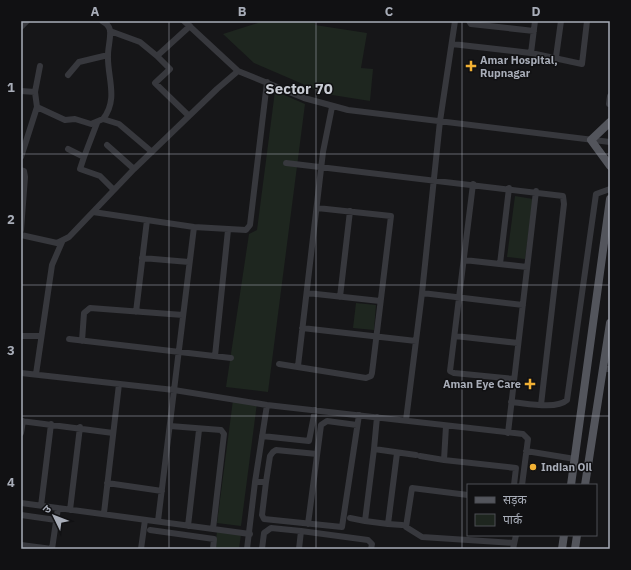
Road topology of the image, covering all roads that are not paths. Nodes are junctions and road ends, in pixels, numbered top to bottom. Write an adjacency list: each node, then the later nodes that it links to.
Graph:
1 (27, 21): 10 (street)
2 (102, 21): 11 (street)
3 (184, 21): 9 (street)
4 (455, 21): 13 (street)
5 (470, 21): 12 (street)
6 (535, 21): 12 (street)
7 (561, 21): 17 (street)
8 (587, 21): 17 (street)
9 (190, 26): 16 (street); 19 (street)
10 (21, 27)
11 (110, 31): 15 (street); 16 (street)
12 (534, 31): 14 (street)
13 (452, 44): 14 (street); 30 (street)
14 (531, 53): 17 (street)
15 (108, 55): 20 (street); 29 (street)
16 (157, 56): 28 (street)
17 (556, 57)
18 (40, 66): 23 (street)
19 (238, 72): 21 (street); 28 (street)
20 (68, 75)
21 (267, 82): 26 (street); 58 (street)
22 (21, 91): 23 (street)
23 (36, 92): 27 (street)
24 (610, 96): 25 (street)
25 (609, 104)
26 (332, 106): 30 (street); 41 (street)
27 (37, 107): 32 (street); 38 (street)
28 (189, 116): 37 (street)
29 (103, 119): 32 (street); 37 (street)
30 (440, 121): 33 (street); 45 (street)
31 (610, 122): 33 (main road)
32 (97, 123): 39 (street)
33 (591, 140): 34 (street); 42 (main road)
34 (610, 142)
35 (107, 145): 43 (street)
36 (68, 149): 39 (street)
37 (152, 152): 43 (street)
38 (21, 157)
39 (84, 157): 49 (street)
40 (286, 163): 41 (street)
41 (322, 166): 45 (street); 52 (street)
42 (610, 166)
43 (134, 169): 49 (street)
44 (21, 170): 57 (street)
45 (434, 181): 46 (street); 67 (street)
46 (473, 184): 47 (street); 62 (street)
47 (509, 188): 50 (street); 64 (street)
48 (610, 188): 97 (street)
49 (114, 190): 54 (street)
50 (536, 191): 65 (street); 97 (street)
51 (610, 199): 117 (main road)
52 (317, 208): 53 (street); 66 (street)
53 (350, 211): 68 (street); 70 (street)
54 (93, 212): 55 (street); 60 (street)
55 (147, 220): 56 (street); 61 (street)
56 (194, 227): 58 (street); 63 (street)
57 (21, 230)
58 (228, 230): 85 (street)
59 (21, 235): 60 (street)
60 (62, 242): 77 (street)
61 (142, 258): 63 (street); 72 (street)
62 (464, 260): 64 (street); 69 (street)
63 (190, 262): 73 (street)
64 (500, 264): 65 (street)
65 (527, 267): 71 (street)
66 (307, 293): 68 (street); 75 (street)
67 (422, 293): 69 (street); 82 (street)
68 (340, 297): 70 (street)
69 (460, 298): 71 (street); 78 (street)
70 (380, 301): 79 (street)
71 (523, 305): 83 (street)
72 (136, 312): 73 (street); 81 (street)
73 (183, 315): 84 (street)
74 (610, 323): 89 (main road)
75 (302, 328): 79 (street); 88 (street)
76 (21, 336): 77 (street)
77 (40, 336): 91 (street)
78 (455, 336): 83 (street); 92 (street)
79 (376, 337): 82 (street); 88 (street)
80 (69, 339): 81 (street)
81 (82, 341): 84 (street)
82 (416, 341): 101 (street)
83 (518, 343): 92 (street)
84 (178, 352): 85 (street); 94 (street)
85 (215, 356): 86 (street)
86 (230, 358)
87 (280, 364): 88 (street)
88 (298, 366)
89 (607, 369): 125 (main road)
90 (21, 373): 91 (street)
91 (36, 374): 93 (street)
92 (514, 379): 95 (street)
93 (119, 384): 94 (street); 110 (street)
94 (174, 390): 96 (street); 105 (street)
95 (511, 402): 97 (street); 111 (street)
96 (267, 405): 98 (street); 112 (street)
97 (542, 405)
98 (315, 410): 99 (street); 112 (street)
99 (359, 415): 100 (street); 104 (street)
100 (377, 417): 101 (street); 113 (street)
101 (406, 420): 106 (street)
102 (22, 421): 103 (street); 109 (street)
103 (51, 424): 107 (street); 129 (street)
104 (358, 425): 116 (street); 139 (street)
105 (170, 426): 108 (street); 126 (street)
106 (446, 426): 111 (street); 118 (street)
107 (80, 427): 110 (street); 131 (street)
108 (199, 430): 142 (street); 143 (street)
109 (21, 433)
110 (113, 433): 121 (street)
111 (508, 433): 114 (street)
112 (262, 436): 119 (street)
113 (374, 449): 115 (street); 138 (street)
114 (526, 451): 117 (street); 123 (street)
115 (397, 453): 118 (street); 140 (street)
116 (317, 454): 120 (street); 139 (street)
117 (574, 459): 124 (main road)
118 (444, 460): 122 (street)
119 (255, 482): 120 (street); 146 (street)
120 (266, 482): 139 (street)
121 (107, 483): 126 (street); 132 (street)
122 (514, 484)
123 (522, 484)
124 (571, 484)
125 (585, 484)
126 (162, 491): 137 (street)
127 (467, 495): 151 (street)
128 (21, 503): 129 (street)
129 (41, 506): 130 (street)
130 (58, 508): 131 (street); 135 (street)
131 (70, 510): 132 (street)
132 (104, 513): 136 (street)
133 (21, 515): 135 (street)
134 (350, 518): 138 (street)
135 (56, 520): 154 (street)
136 (145, 520): 137 (street); 156 (street)
137 (158, 521): 142 (street)
138 (365, 521): 140 (street)
139 (308, 524)
140 (388, 524): 141 (street)
141 (402, 524)
142 (188, 526): 143 (street)
143 (213, 529): 146 (street)
144 (150, 530): 157 (street)
145 (301, 531): 159 (street); 160 (street); 161 (street)
146 (250, 534): 158 (street)
147 (504, 536): 151 (street)
148 (516, 536): 153 (street)
149 (564, 536): 162 (main road)
150 (577, 536): 163 (main road)
151 (504, 542): 153 (street)
152 (21, 545): 154 (street)
153 (514, 546)
154 (52, 549): 155 (street)
155 (55, 549)
156 (141, 549)
157 (213, 549)
158 (247, 549)
159 (262, 549)
160 (299, 549)
161 (371, 549)
162 (562, 549)
163 (575, 549)

